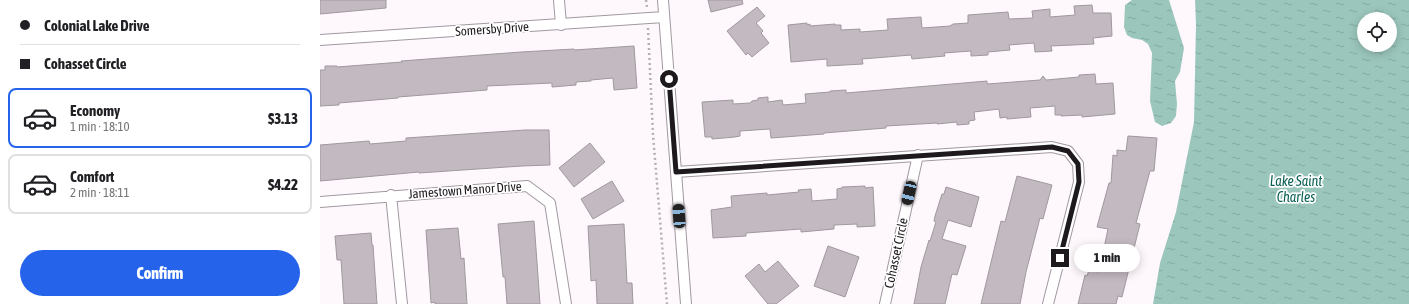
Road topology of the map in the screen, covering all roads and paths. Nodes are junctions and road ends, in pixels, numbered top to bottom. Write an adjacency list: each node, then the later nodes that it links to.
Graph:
1 (559, 0): 6 (street)
2 (646, 0): 5 (path)
3 (663, 0): 4 (street)
4 (664, 17): 5 (street, Somersby Drive); 9 (street)
5 (647, 18): 6 (street, Somersby Drive); 14 (path)
6 (561, 25): 7 (street, Somersby Drive)
7 (320, 40)
8 (918, 155): 9 (street); 16 (street, Cohasset Circle); 17 (street)
9 (676, 172): 15 (street)
10 (391, 195): 11 (street, Jamestown Manor Drive); 12 (street); 13 (street, Jamestown Manor Drive)
11 (320, 202)
12 (402, 304)
13 (566, 304)
14 (667, 304)
15 (686, 304)
16 (885, 304)
17 (1048, 304)

